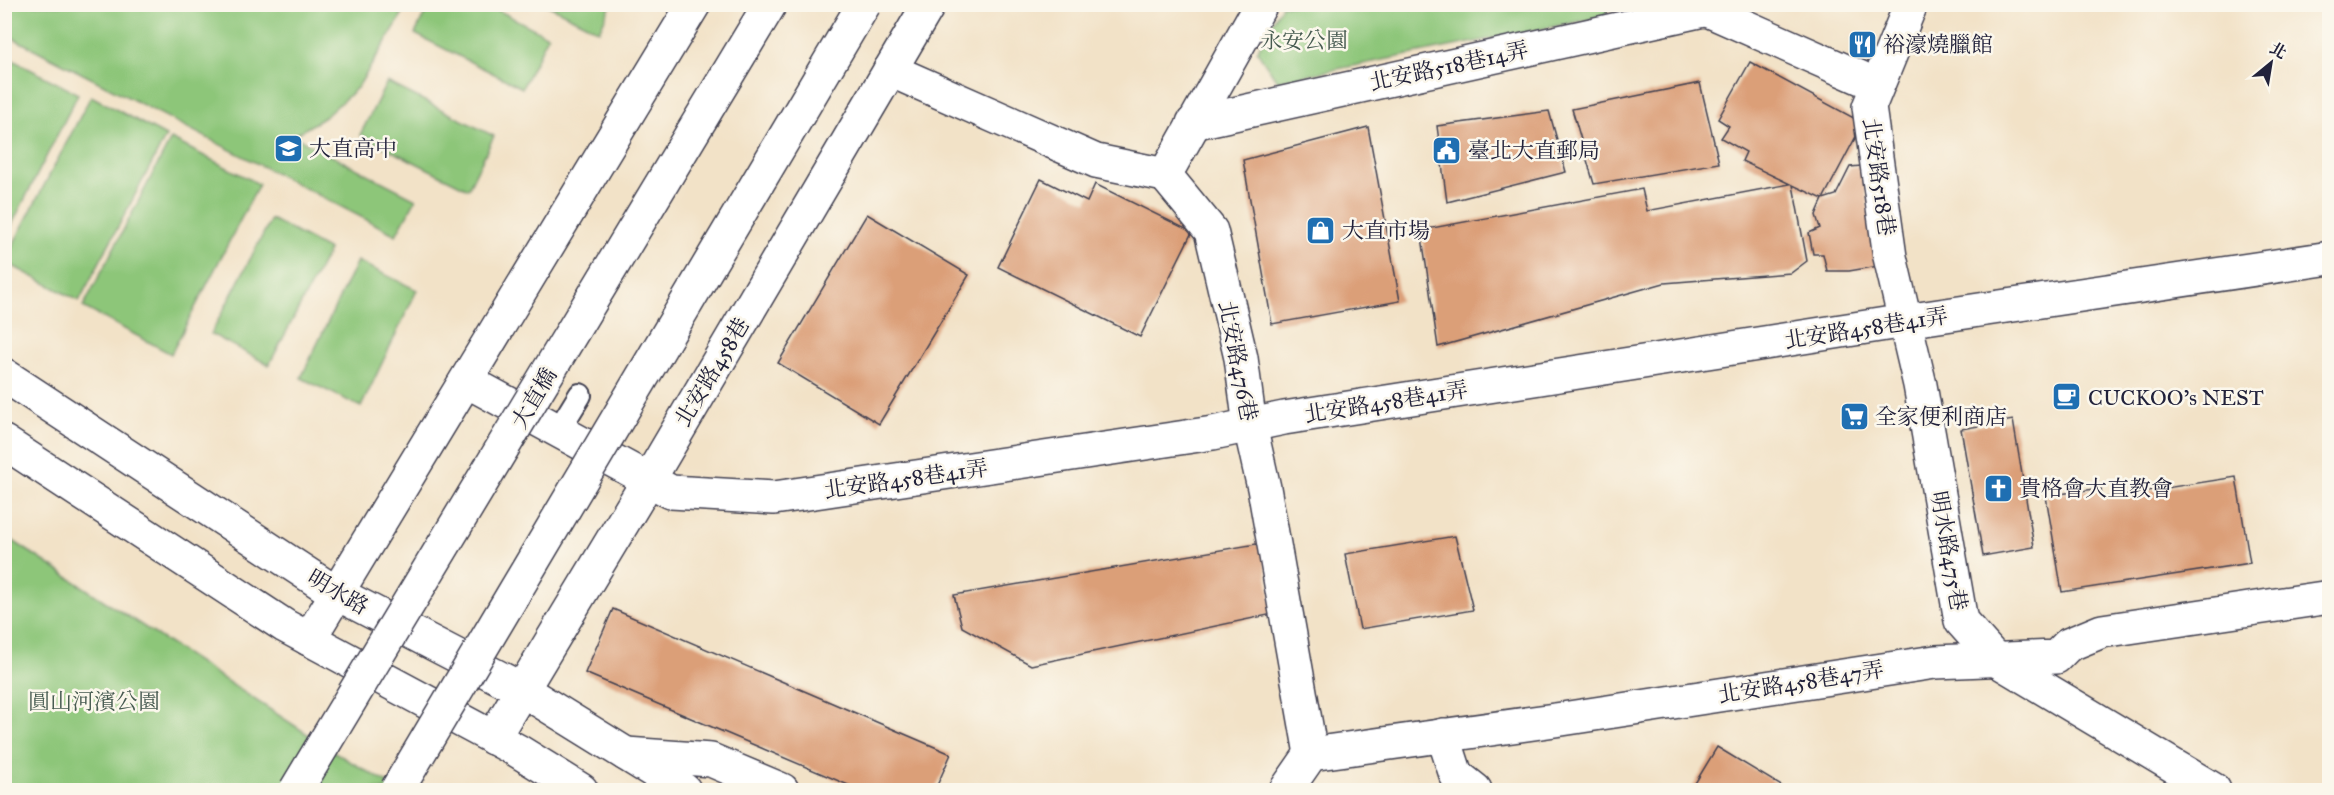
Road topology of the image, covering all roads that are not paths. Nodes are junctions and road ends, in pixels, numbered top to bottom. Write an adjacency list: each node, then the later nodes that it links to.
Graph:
1 (694, 4): 15 (street)
2 (770, 4): 30 (street, 大直橋, bridge)
3 (864, 4): 31 (street, bridge)
4 (929, 4): 8 (street, 北安路458巷)
5 (1261, 4): 10 (street)
6 (1911, 4): 9 (street, 北安路518巷)
7 (1699, 7): 9 (street, 北安路518巷14弄); 10 (street, 北安路518巷14弄)
8 (890, 70): 11 (street); 20 (street, 北安路458巷)
9 (1876, 85): 13 (street, 北安路518巷)
10 (1193, 123): 11 (street)
11 (1166, 175): 17 (street, 北安路476巷)
12 (2330, 258): 13 (street, 北安路458巷41弄)
13 (1905, 321): 17 (street, 北安路458巷41弄); 24 (street, 明水路475巷)
14 (4, 375): 21 (street, 明水路)
15 (467, 381): 18 (street, 北安路458巷41弄); 21 (street)
16 (580, 395): 18 (lane)
17 (1250, 426): 20 (street, 北安路458巷41弄); 29 (street, 北安路476巷)
18 (558, 431): 20 (street, 北安路458巷41弄)
19 (4, 442): 23 (street)
20 (648, 481): 25 (street, 北安路458巷)
21 (336, 593): 23 (street); 25 (street, 明水路)
22 (2330, 597): 24 (street, 北安路458巷47弄)
23 (309, 639): 27 (street)
24 (1995, 659): 26 (street, 北安路458巷47弄); 37 (street, 明水路475巷)
25 (521, 689): 27 (street, 北安路458巷); 28 (street, 明水路)
26 (1443, 735): 29 (street, 北安路458巷47弄); 36 (street)
27 (492, 738): 32 (street)
28 (626, 754): 33 (street, 明水路); 34 (street)
29 (1311, 754): 35 (street)
30 (296, 790)
31 (397, 790)
32 (581, 790)
33 (684, 790)
34 (782, 790)
35 (1286, 790)
36 (1475, 790)
37 (2214, 790)

